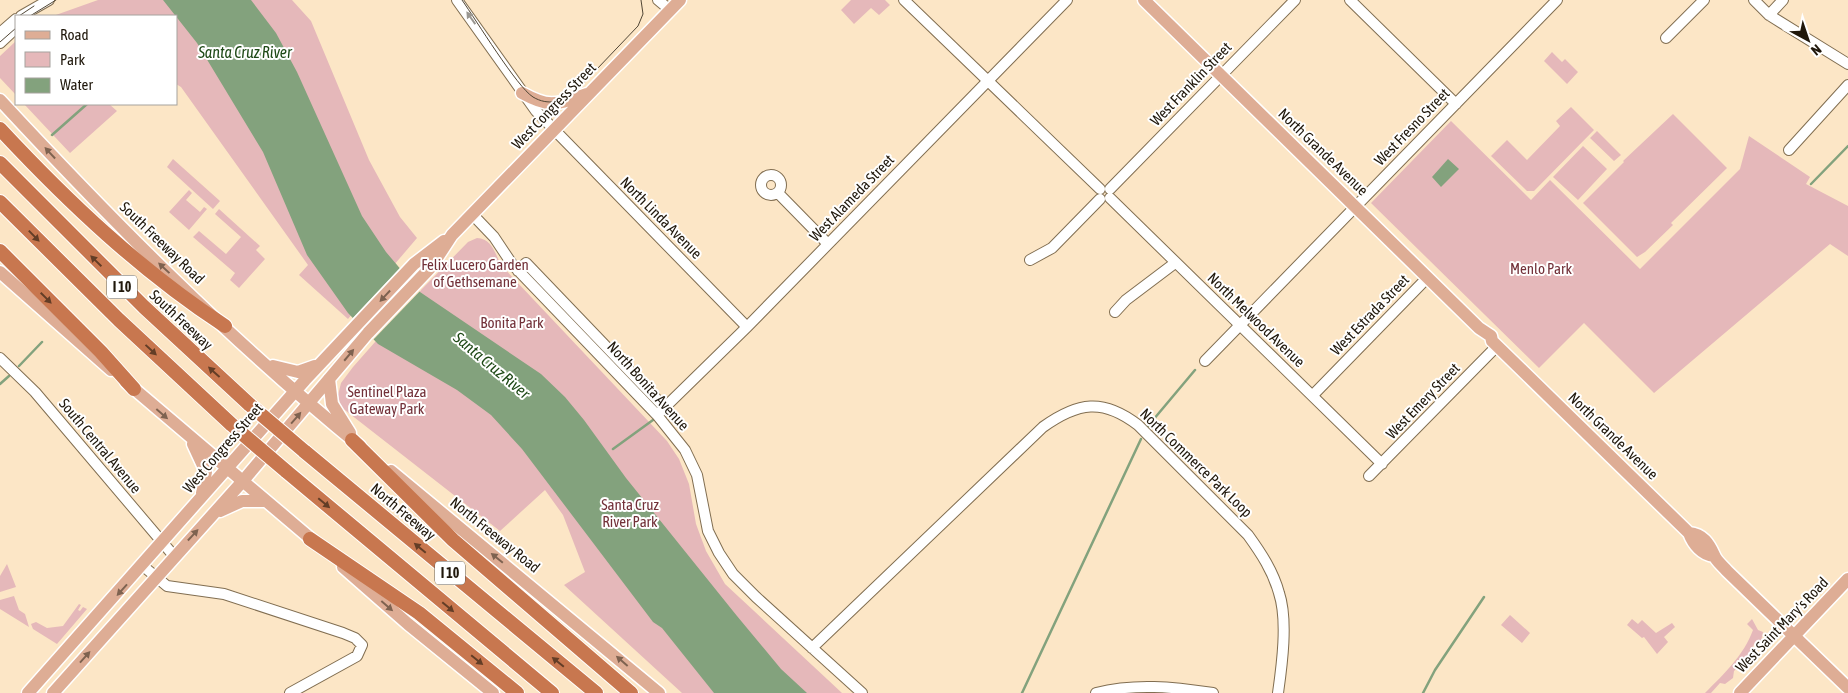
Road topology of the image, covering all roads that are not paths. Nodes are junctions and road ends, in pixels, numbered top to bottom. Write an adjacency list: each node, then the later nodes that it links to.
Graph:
1 (49, 0): 17 (street)
2 (53, 0): 18 (street)
3 (457, 0): 28 (street, North Linda Avenue, one-way to 3)
4 (658, 0): 15 (street)
5 (680, 0): 15 (main road, West Congress Street)
6 (904, 0): 26 (street, North Melwood Avenue)
7 (1067, 0): 26 (street, West Alameda Street)
8 (1144, 0): 25 (main road, North Grande Avenue)
9 (1295, 0): 25 (street, West Franklin Street)
10 (1350, 0): 31 (street)
11 (1704, 0): 22 (street)
12 (1754, 0): 16 (street)
13 (1783, 0): 16 (street)
14 (1554, 1): 31 (street, West Fresno Street)
15 (670, 10): 29 (main road, West Congress Street)
16 (1769, 14): 24 (street)
17 (23, 15)
18 (32, 15)
19 (15, 20): 21 (street)
20 (15, 29): 23 (street)
21 (0, 33)
22 (1666, 38)
23 (0, 43)
24 (1848, 64)
25 (1221, 75): 37 (street, West Franklin Street); 39 (main road, North Grande Avenue)
26 (988, 80): 37 (street, North Melwood Avenue); 41 (street, West Alameda Street)
27 (1848, 85): 34 (street)
28 (522, 93): 29 (main road); 33 (street, North Linda Avenue)
29 (590, 93): 33 (main road, West Congress Street)
30 (0, 100): 51 (main road, South Freeway Road, one-way to 30)
31 (1456, 104): 39 (street, West Fresno Street)
32 (0, 129): 51 (highway)
33 (554, 130): 40 (main road, West Congress Street); 52 (street, North Linda Avenue)
34 (1789, 150)
35 (0, 163): 67 (highway, South Freeway / I 10, one-way to 35, bridge)
36 (778, 192): 41 (street)
37 (1105, 194): 43 (street, West Franklin Street); 44 (street, North Melwood Avenue)
38 (0, 202): 89 (highway, I 10, one-way to 89, bridge)
39 (1355, 207): 48 (main road, North Grande Avenue); 50 (street, West Fresno Street)
40 (472, 214): 45 (main road, West Congress Street); 46 (street, North Bonita Avenue)
41 (828, 244): 52 (street, West Alameda Street)
42 (0, 251): 59 (highway, one-way to 59)
43 (1030, 260)
44 (1175, 263): 49 (street); 50 (street, North Melwood Avenue)
45 (419, 269): 56 (main road, West Congress Street, one-way to 56); 58 (main road, West Congress Street, one-way to 45)
46 (518, 271): 63 (street, North Bonita Avenue); 64 (street, North Bonita Avenue)
47 (0, 272): 59 (main road)
48 (1428, 277): 53 (main road, North Grande Avenue); 61 (street, West Estrada Street)
49 (1115, 312)
50 (1240, 325): 55 (street, West Fresno Street); 61 (street, North Melwood Avenue)
51 (224, 326): 57 (main road, South Freeway Road)
52 (747, 327): 63 (street, West Alameda Street)
53 (1495, 343): 68 (street, West Emery Street); 81 (main road, North Grande Avenue)
54 (0, 358): 76 (street, South Central Avenue)
55 (1205, 361)
56 (322, 362): 57 (main road); 60 (main road, West Congress Street)
57 (266, 363): 60 (main road, South Freeway Road)
58 (329, 379): 62 (main road, West Congress Street); 66 (main road)
59 (134, 389): 65 (main road, one-way to 65)
60 (296, 390): 62 (main road, South Freeway Road); 69 (main road, West Congress Street)
61 (1313, 395): 68 (street, North Melwood Avenue)
62 (309, 404): 66 (main road, North Freeway Road); 71 (main road, West Congress Street, one-way to 62)
63 (665, 408): 64 (street, West Alameda Street)
64 (657, 415): 82 (street, North Bonita Avenue)
65 (190, 438): 69 (main road); 72 (main road)
66 (352, 440): 91 (highway); 92 (main road, North Freeway Road, one-way to 66)
67 (304, 451): 90 (highway, North Freeway / I 10, one-way to 67)
68 (1382, 464): 70 (street, West Emery Street)
69 (226, 468): 71 (main road); 72 (main road, West Congress Street)
70 (1369, 476)
71 (242, 482): 73 (main road); 74 (main road, West Congress Street)
72 (199, 500): 76 (main road, West Congress Street)
73 (265, 501): 74 (main road); 75 (main road)
74 (207, 520): 77 (main road, West Congress Street, one-way to 74)
75 (310, 539): 87 (main road, one-way to 87); 88 (highway, one-way to 88)
76 (163, 543): 77 (street, South Central Avenue); 78 (main road, West Congress Street)
77 (174, 556): 79 (main road, West Congress Street)
78 (143, 566): 79 (street); 84 (main road, West Congress Street, one-way to 84)
79 (156, 577): 85 (main road, West Congress Street, one-way to 79); 86 (street)
80 (1848, 579): 81 (main road, West Saint Mary's Road)
81 (1794, 636): 83 (main road, North Grande Avenue); 97 (main road, West Saint Mary's Road)
82 (812, 648): 93 (street, North Bonita Avenue); 96 (street, North Commerce Park Loop)
83 (1848, 688)
84 (28, 693)
85 (53, 693)
86 (290, 693)
87 (493, 693)
88 (517, 693)
89 (552, 693)
90 (596, 693)
91 (631, 693)
92 (659, 693)
93 (862, 693)
94 (1096, 693): 95 (street)
95 (1213, 693)
96 (1278, 693)
97 (1740, 693)

